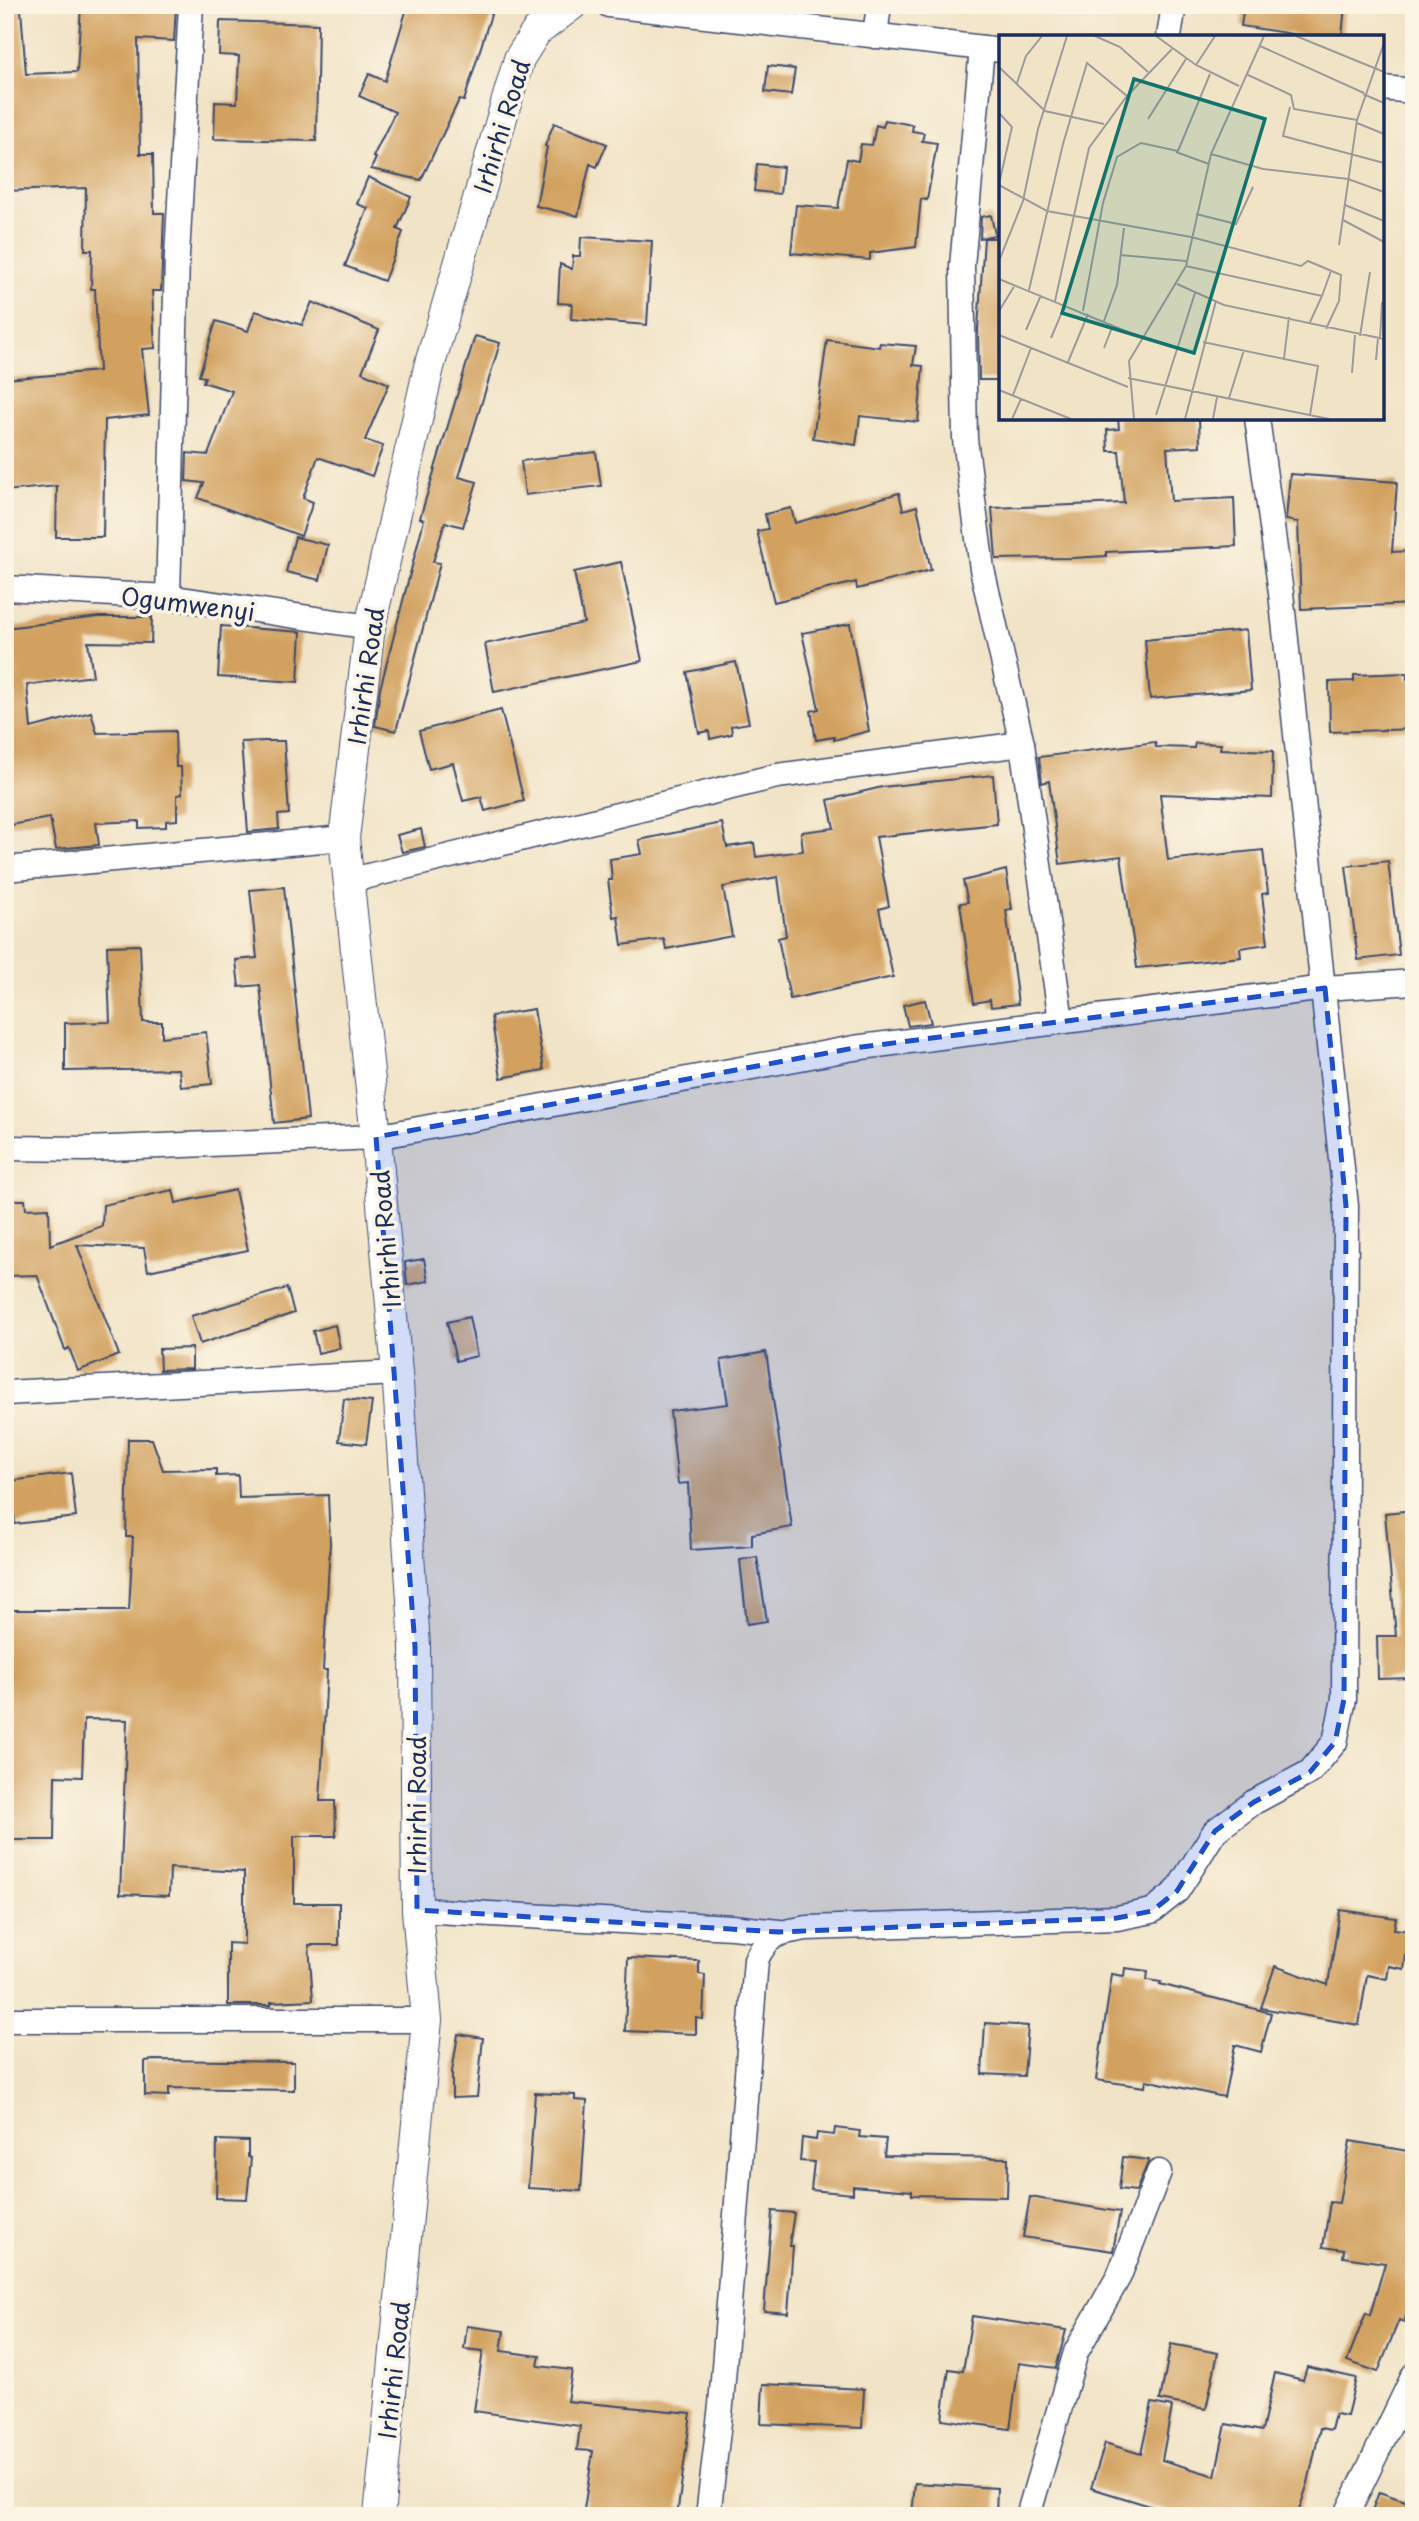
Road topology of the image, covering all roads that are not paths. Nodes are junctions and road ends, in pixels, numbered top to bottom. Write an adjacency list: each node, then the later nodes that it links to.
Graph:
1 (191, 5): 13 (street)
2 (572, 5): 14 (street, Irhirhi Road)
3 (609, 5): 7 (street)
4 (878, 5): 7 (street)
5 (1174, 5): 6 (street)
6 (1169, 35)
7 (875, 36): 8 (street)
8 (991, 49): 15 (street)
9 (1413, 84): 10 (street)
10 (1384, 89)
11 (1256, 420): 20 (street)
12 (5, 588): 13 (street, Ogumwenyi)
13 (168, 597): 14 (street, Ogumwenyi)
14 (370, 627): 16 (street, Irhirhi Road)
15 (1022, 744): 18 (street); 21 (street)
16 (344, 838): 17 (street); 18 (street, Irhirhi Road)
17 (5, 869)
18 (348, 881): 22 (street, Irhirhi Road)
19 (1414, 982): 20 (street)
20 (1325, 988): 21 (street); 27 (street)
21 (1061, 1021): 22 (street)
22 (376, 1137): 23 (street); 24 (street, Irhirhi Road)
23 (5, 1148)
24 (397, 1373): 25 (street); 26 (street, Irhirhi Road)
25 (5, 1393)
26 (416, 1910): 27 (street); 29 (street, Irhirhi Road)
27 (779, 1933): 33 (street)
28 (5, 2020): 29 (street)
29 (427, 2020): 32 (street, Irhirhi Road)
30 (1159, 2172): 34 (street)
31 (1414, 2375): 35 (street)
32 (379, 2516)
33 (708, 2516)
34 (1028, 2516)
35 (1346, 2516)

